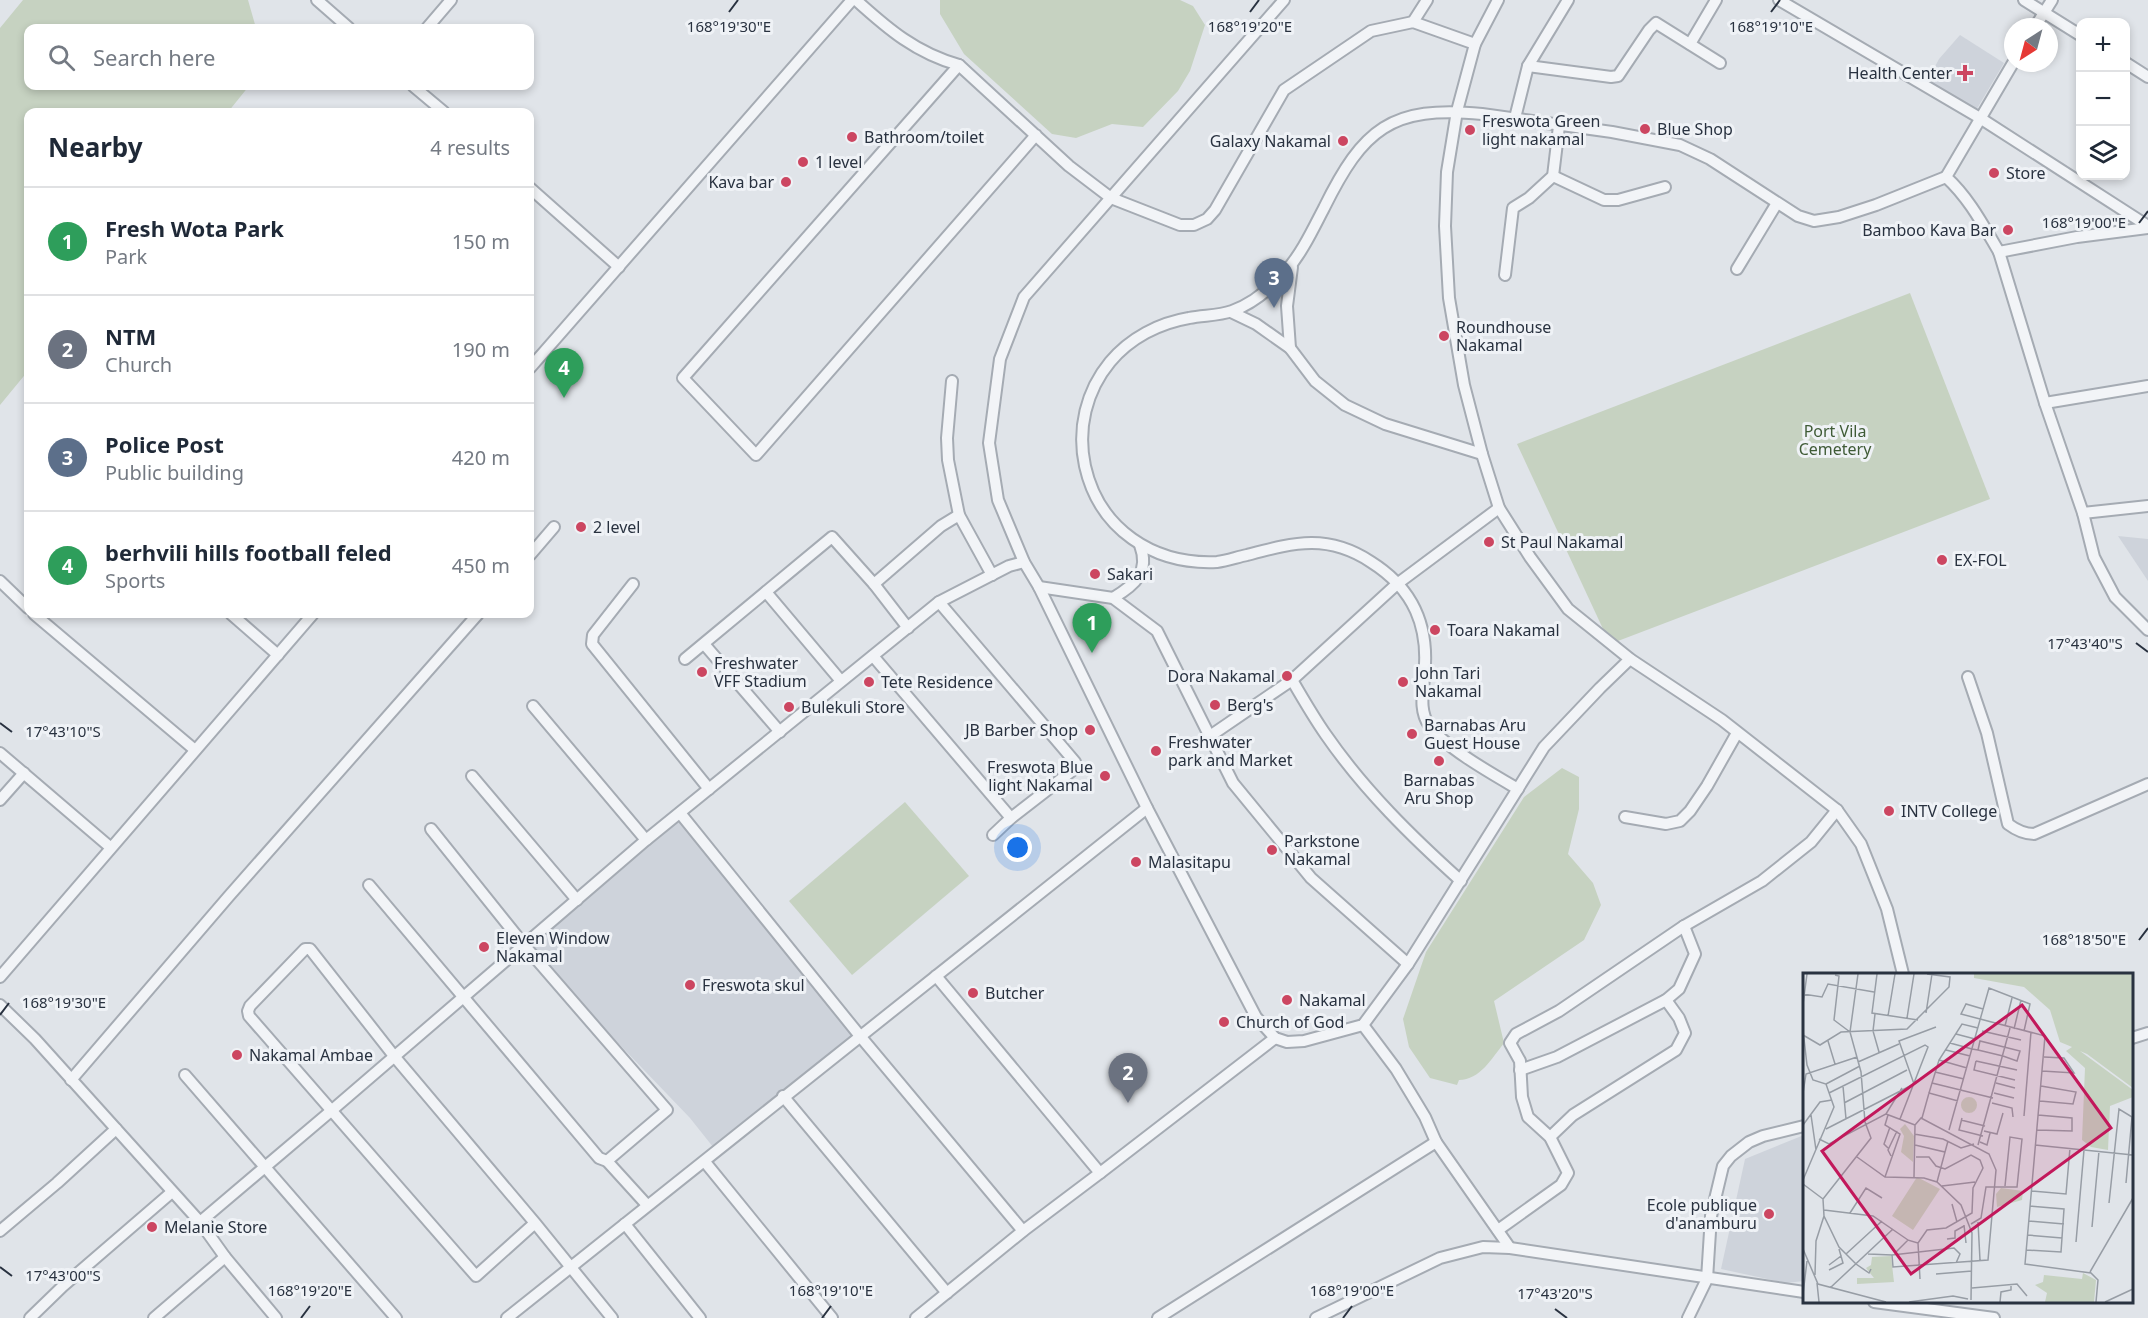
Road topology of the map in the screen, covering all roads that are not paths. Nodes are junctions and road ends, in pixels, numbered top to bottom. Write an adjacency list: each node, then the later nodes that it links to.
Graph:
1 (317, 0): 15 (street)
2 (452, 0): 16 (street)
3 (854, 0): 21 (street); 42 (street)
4 (1284, 0): 37 (street)
5 (1426, 0): 14 (street)
6 (1498, 0): 18 (street)
7 (1568, 0): 22 (street)
8 (1716, 0): 19 (street)
9 (1779, 0): 30 (street)
10 (2024, 0): 12 (street)
11 (2052, 0): 12 (street)
12 (2044, 12): 13 (street); 17 (street)
13 (2040, 18)
14 (1413, 22): 18 (street); 37 (street)
15 (344, 24)
16 (431, 24)
17 (2076, 32)
18 (1474, 44): 28 (street)
19 (1690, 44): 20 (street); 22 (street)
20 (1720, 63)
21 (959, 65): 32 (street); 32 (street)
22 (1528, 66): 29 (street)
23 (2130, 66): 25 (street)
24 (2008, 72): 30 (street)
25 (2148, 77)
26 (418, 90): 27 (street)
27 (439, 108)
28 (1457, 111): 29 (street); 41 (street); 51 (street)
29 (1515, 118): 31 (street)
30 (1980, 118): 34 (street); 39 (street)
31 (1559, 126): 33 (street); 38 (street)
32 (1036, 135): 37 (street)
33 (1553, 176): 35 (street); 44 (street)
34 (1946, 177): 38 (street); 40 (street)
35 (1665, 187)
36 (534, 192): 42 (street)
37 (1111, 198): 59 (street)
38 (1777, 203): 43 (street)
39 (2148, 227): 40 (street)
40 (1999, 252): 50 (street)
41 (1293, 264): 45 (street); 46 (street)
42 (619, 267): 47 (street)
43 (1737, 269)
44 (1505, 275)
45 (1231, 312): 46 (street); 57 (street)
46 (1290, 348): 51 (street)
47 (534, 363)
48 (952, 381): 55 (street)
49 (2148, 386): 50 (street)
50 (2045, 403): 54 (street)
51 (1482, 454): 53 (street)
52 (2148, 506): 54 (street)
53 (1499, 508): 64 (street); 80 (street)
54 (2083, 513): 75 (street)
55 (959, 515): 60 (street); 63 (street)
56 (554, 527): 58 (street)
57 (1140, 545): 64 (street); 67 (street)
58 (534, 550)
59 (1024, 562): 60 (street); 65 (street)
60 (992, 575): 68 (street)
61 (0, 581): 69 (street)
62 (633, 584): 93 (street)
63 (874, 584): 66 (street); 74 (street)
64 (1397, 584): 82 (street); 94 (street)
65 (1039, 587): 67 (street); 96 (street)
66 (766, 592): 76 (street); 83 (street)
67 (1113, 598): 87 (street)
68 (939, 602): 74 (street); 100 (street)
69 (24, 604)
70 (39, 618): 88 (street)
71 (236, 618): 77 (street)
72 (310, 618): 77 (street)
73 (474, 618): 125 (street)
74 (908, 628): 78 (street)
75 (2148, 630)
76 (704, 644): 79 (street); 85 (street)
77 (278, 655): 88 (street)
78 (873, 656): 83 (street); 100 (street)
79 (686, 659)
80 (1630, 659): 86 (street); 94 (street)
81 (1968, 677): 92 (street)
82 (1292, 680): 87 (street); 105 (street)
83 (842, 681): 85 (street)
84 (533, 706): 103 (street)
85 (780, 732): 93 (street)
86 (1737, 733): 97 (street); 99 (street)
87 (1210, 736): 110 (street)
88 (195, 750): 104 (street)
89 (0, 753): 90 (street)
90 (24, 773): 95 (street); 104 (street)
91 (472, 776): 107 (street)
92 (2148, 784)
93 (709, 789): 98 (street)
94 (1518, 789): 105 (street)
95 (0, 800)
96 (1147, 808): 112 (street); 120 (street)
97 (1837, 810): 108 (street); 111 (street)
98 (680, 813): 103 (street); 119 (street)
99 (1625, 817)
100 (1011, 818): 102 (street)
101 (431, 829): 109 (street)
102 (993, 835)
103 (646, 840): 107 (street)
104 (110, 847): 113 (street)
105 (1461, 881): 110 (street)
106 (369, 885): 114 (street)
107 (577, 900): 109 (street)
108 (1684, 926): 115 (street); 123 (street)
109 (524, 945): 114 (street); 132 (street)
110 (1408, 964): 117 (street)
111 (1903, 973)
112 (936, 976): 119 (street); 135 (street)
113 (0, 977)
114 (462, 998): 122 (street); 132 (street)
115 (1666, 1000): 123 (street); 130 (street)
116 (0, 1005): 125 (street)
117 (1362, 1025): 120 (street); 131 (street)
118 (2148, 1033): 121 (street)
119 (860, 1036): 126 (street); 143 (street)
120 (1275, 1038): 135 (street)
121 (2133, 1038)
122 (394, 1056): 127 (street); 127 (street); 139 (street)
123 (1520, 1070): 130 (street)
124 (185, 1075): 134 (street)
125 (71, 1080): 129 (street)
126 (783, 1096): 133 (street); 149 (street)
127 (331, 1112): 134 (street); 139 (street)
128 (1803, 1126): 147 (street)
129 (116, 1129): 136 (street); 142 (street)
130 (1550, 1137): 141 (street)
131 (1436, 1142): 141 (street); 160 (street)
132 (607, 1161): 137 (street)
133 (705, 1162): 137 (street); 158 (street)
134 (265, 1167): 138 (street); 154 (street)
135 (1100, 1173): 143 (street)
136 (172, 1192): 138 (street); 151 (street)
137 (647, 1205): 140 (street)
138 (200, 1222): 145 (street)
139 (535, 1223): 146 (street)
140 (625, 1224): 146 (street); 157 (street)
141 (1498, 1230): 144 (street)
142 (0, 1231)
143 (1023, 1231): 149 (street)
144 (1510, 1248): 147 (street); 161 (street)
145 (225, 1257): 152 (street); 153 (street)
146 (571, 1267): 155 (street); 156 (street)
147 (1707, 1279): 148 (street); 162 (street)
148 (1803, 1292)
149 (947, 1293): 159 (street)
150 (1882, 1303): 163 (street)
151 (30, 1318)
152 (154, 1318)
153 (276, 1318)
154 (396, 1318)
155 (507, 1318)
156 (612, 1318)
157 (699, 1318)
158 (832, 1318)
159 (916, 1318)
160 (1159, 1318)
161 (1316, 1318)
162 (1688, 1318)
163 (1994, 1318)

